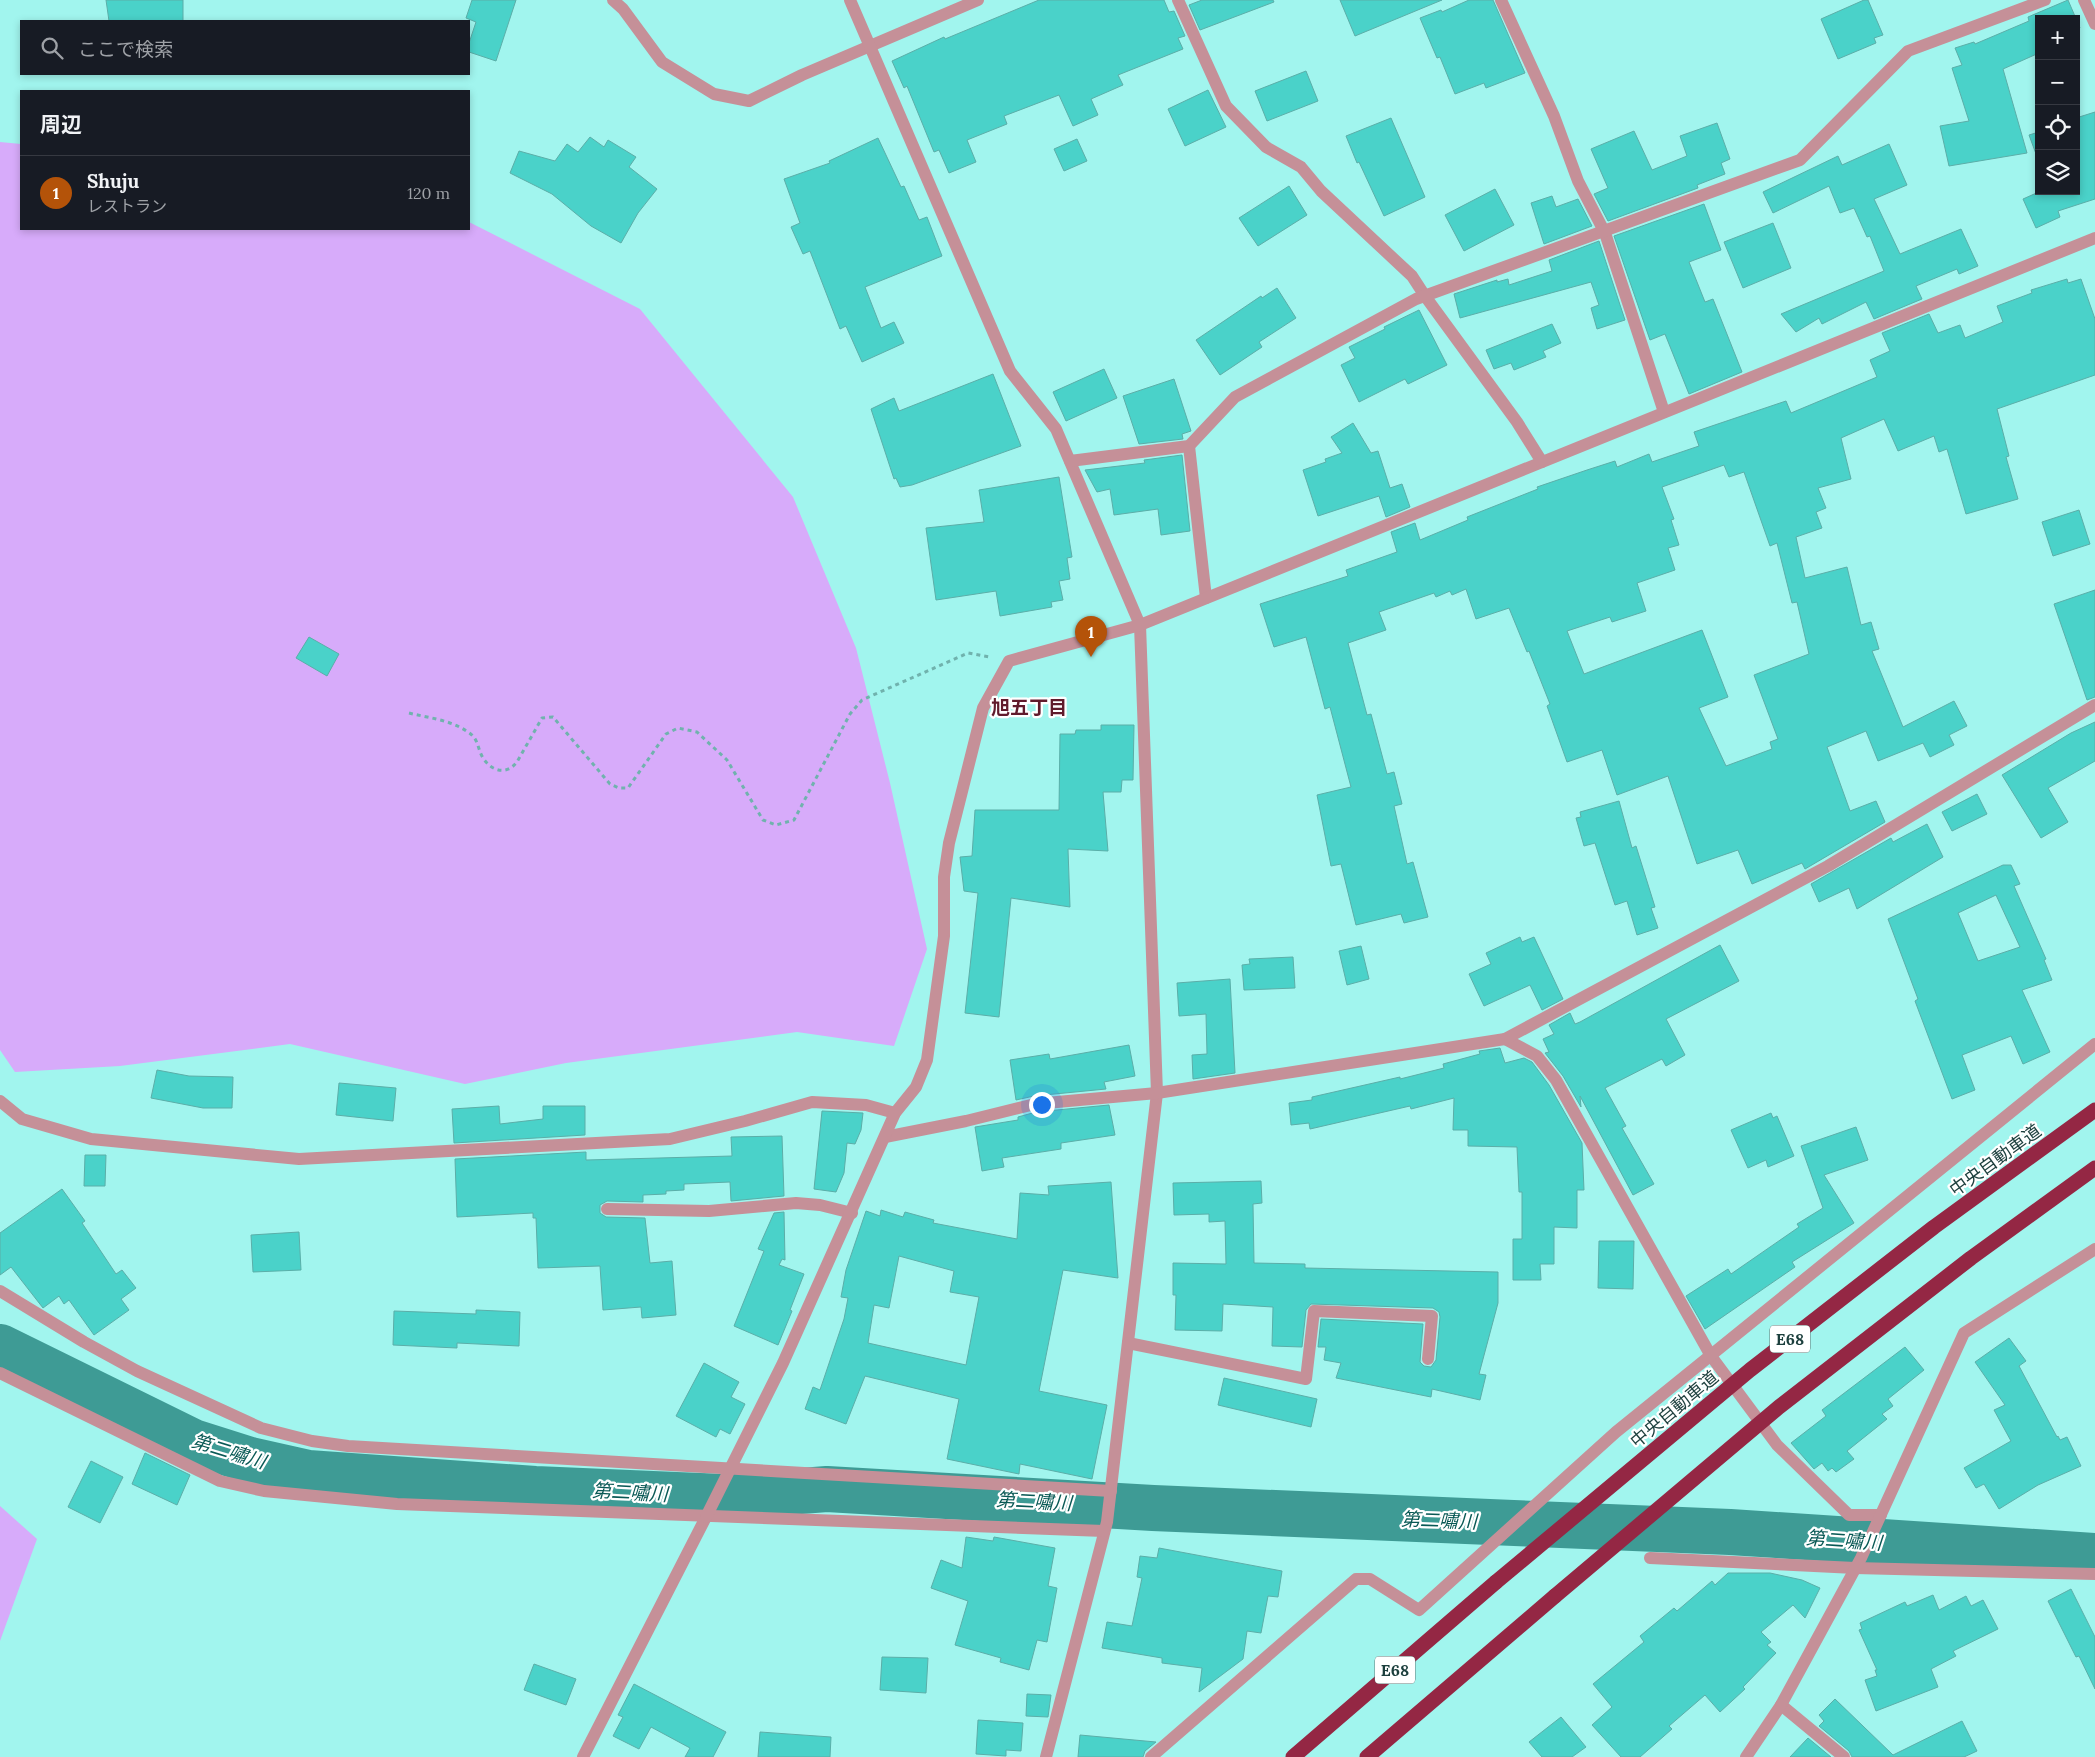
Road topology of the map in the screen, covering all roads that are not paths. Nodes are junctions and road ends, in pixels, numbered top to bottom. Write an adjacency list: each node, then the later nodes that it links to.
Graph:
1 (613, 0): 9 (street)
2 (850, 0): 9 (street)
3 (978, 0): 9 (street)
4 (1178, 0): 12 (street)
5 (1501, 0): 10 (street)
6 (2045, 0): 10 (street)
7 (2084, 0): 8 (street)
8 (2095, 24)
9 (869, 47): 15 (street)
10 (1605, 233): 12 (street); 13 (street)
11 (2095, 238): 13 (street)
12 (1425, 296): 14 (street); 16 (street)
13 (1664, 412): 16 (street)
14 (1188, 446): 15 (street); 17 (street)
15 (1070, 461): 18 (street)
16 (1542, 462): 17 (street)
17 (1206, 598): 18 (street)
18 (1140, 625): 22 (street); 25 (street)
19 (2095, 705): 20 (street)
20 (1505, 1039): 22 (street); 33 (street)
21 (2095, 1044): 33 (street)
22 (1157, 1093): 26 (street); 32 (street)
23 (0, 1101): 25 (street)
24 (2095, 1110): 48 (highway, 中央自動車道 / E68, bridge)
25 (896, 1114): 26 (street)
26 (885, 1137): 29 (street)
27 (2095, 1168): 49 (highway, E68, bridge)
28 (607, 1209): 29 (street)
29 (852, 1213): 36 (street)
30 (2095, 1249): 39 (street)
31 (0, 1291): 36 (street)
32 (1128, 1343): 34 (street); 37 (street)
33 (1711, 1356): 39 (street); 47 (street)
34 (1428, 1359)
35 (0, 1374): 38 (street)
36 (727, 1473): 37 (street); 38 (street)
37 (1111, 1491): 40 (street)
38 (709, 1512): 40 (street); 45 (street)
39 (1881, 1515): 42 (street)
40 (1106, 1526): 46 (street)
41 (1650, 1558): 42 (street)
42 (1858, 1563): 43 (street); 44 (street)
43 (2095, 1574)
44 (1781, 1705): 50 (street); 51 (street)
45 (583, 1757)
46 (1046, 1757)
47 (1151, 1757)
48 (1293, 1757)
49 (1368, 1757)
50 (1746, 1757)
51 (1844, 1757)

